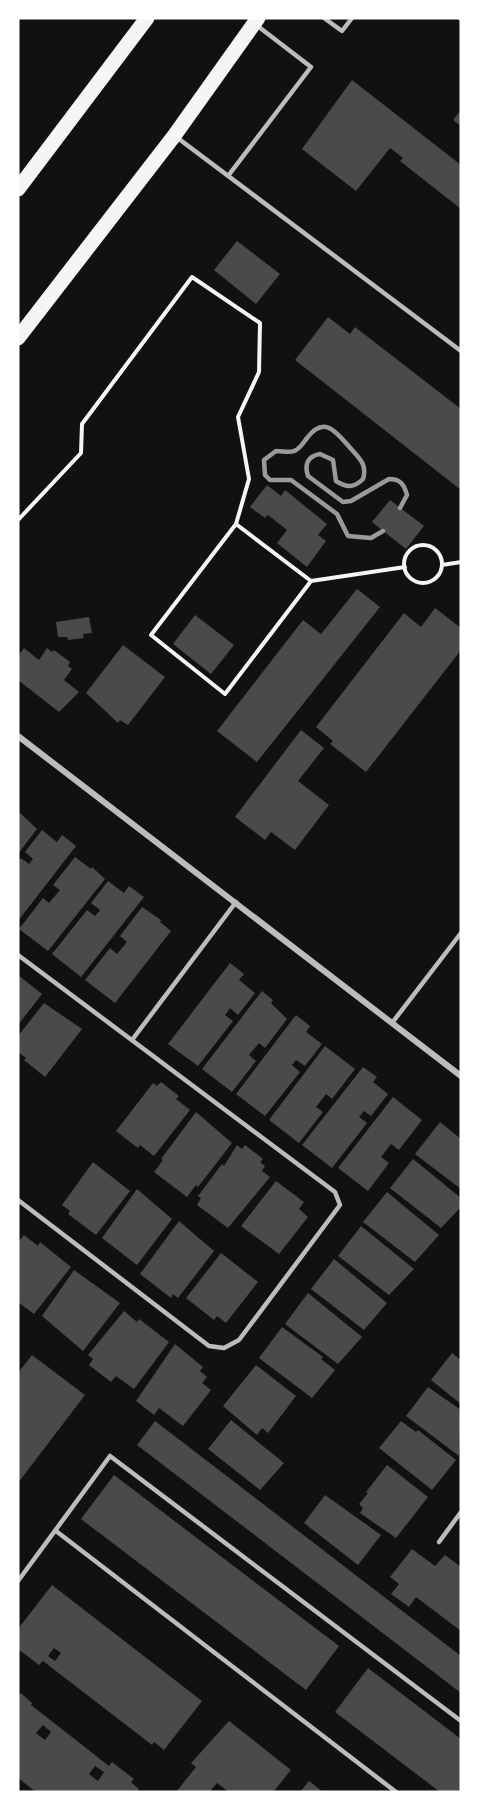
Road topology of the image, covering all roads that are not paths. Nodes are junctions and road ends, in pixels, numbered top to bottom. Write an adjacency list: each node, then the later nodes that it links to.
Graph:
1 (147, 18): 7 (main road)
2 (324, 18): 3 (lane)
3 (351, 18)
4 (256, 21): 5 (main road); 6 (lane)
5 (174, 136): 6 (lane); 8 (main road)
6 (228, 176): 9 (lane)
7 (18, 189)
8 (18, 338)
9 (461, 351)
10 (18, 736): 11 (street)
11 (236, 902): 14 (street); 15 (lane)
12 (461, 933): 14 (lane)
13 (18, 955): 15 (lane)
14 (392, 1023): 16 (street)
15 (132, 1040): 17 (lane)
16 (461, 1077)
17 (18, 1200)
18 (461, 1512): 20 (lane)
19 (56, 1531): 21 (lane); 22 (lane); 23 (lane)
20 (439, 1542)
21 (18, 1581)
22 (461, 1721)
23 (396, 1792)

